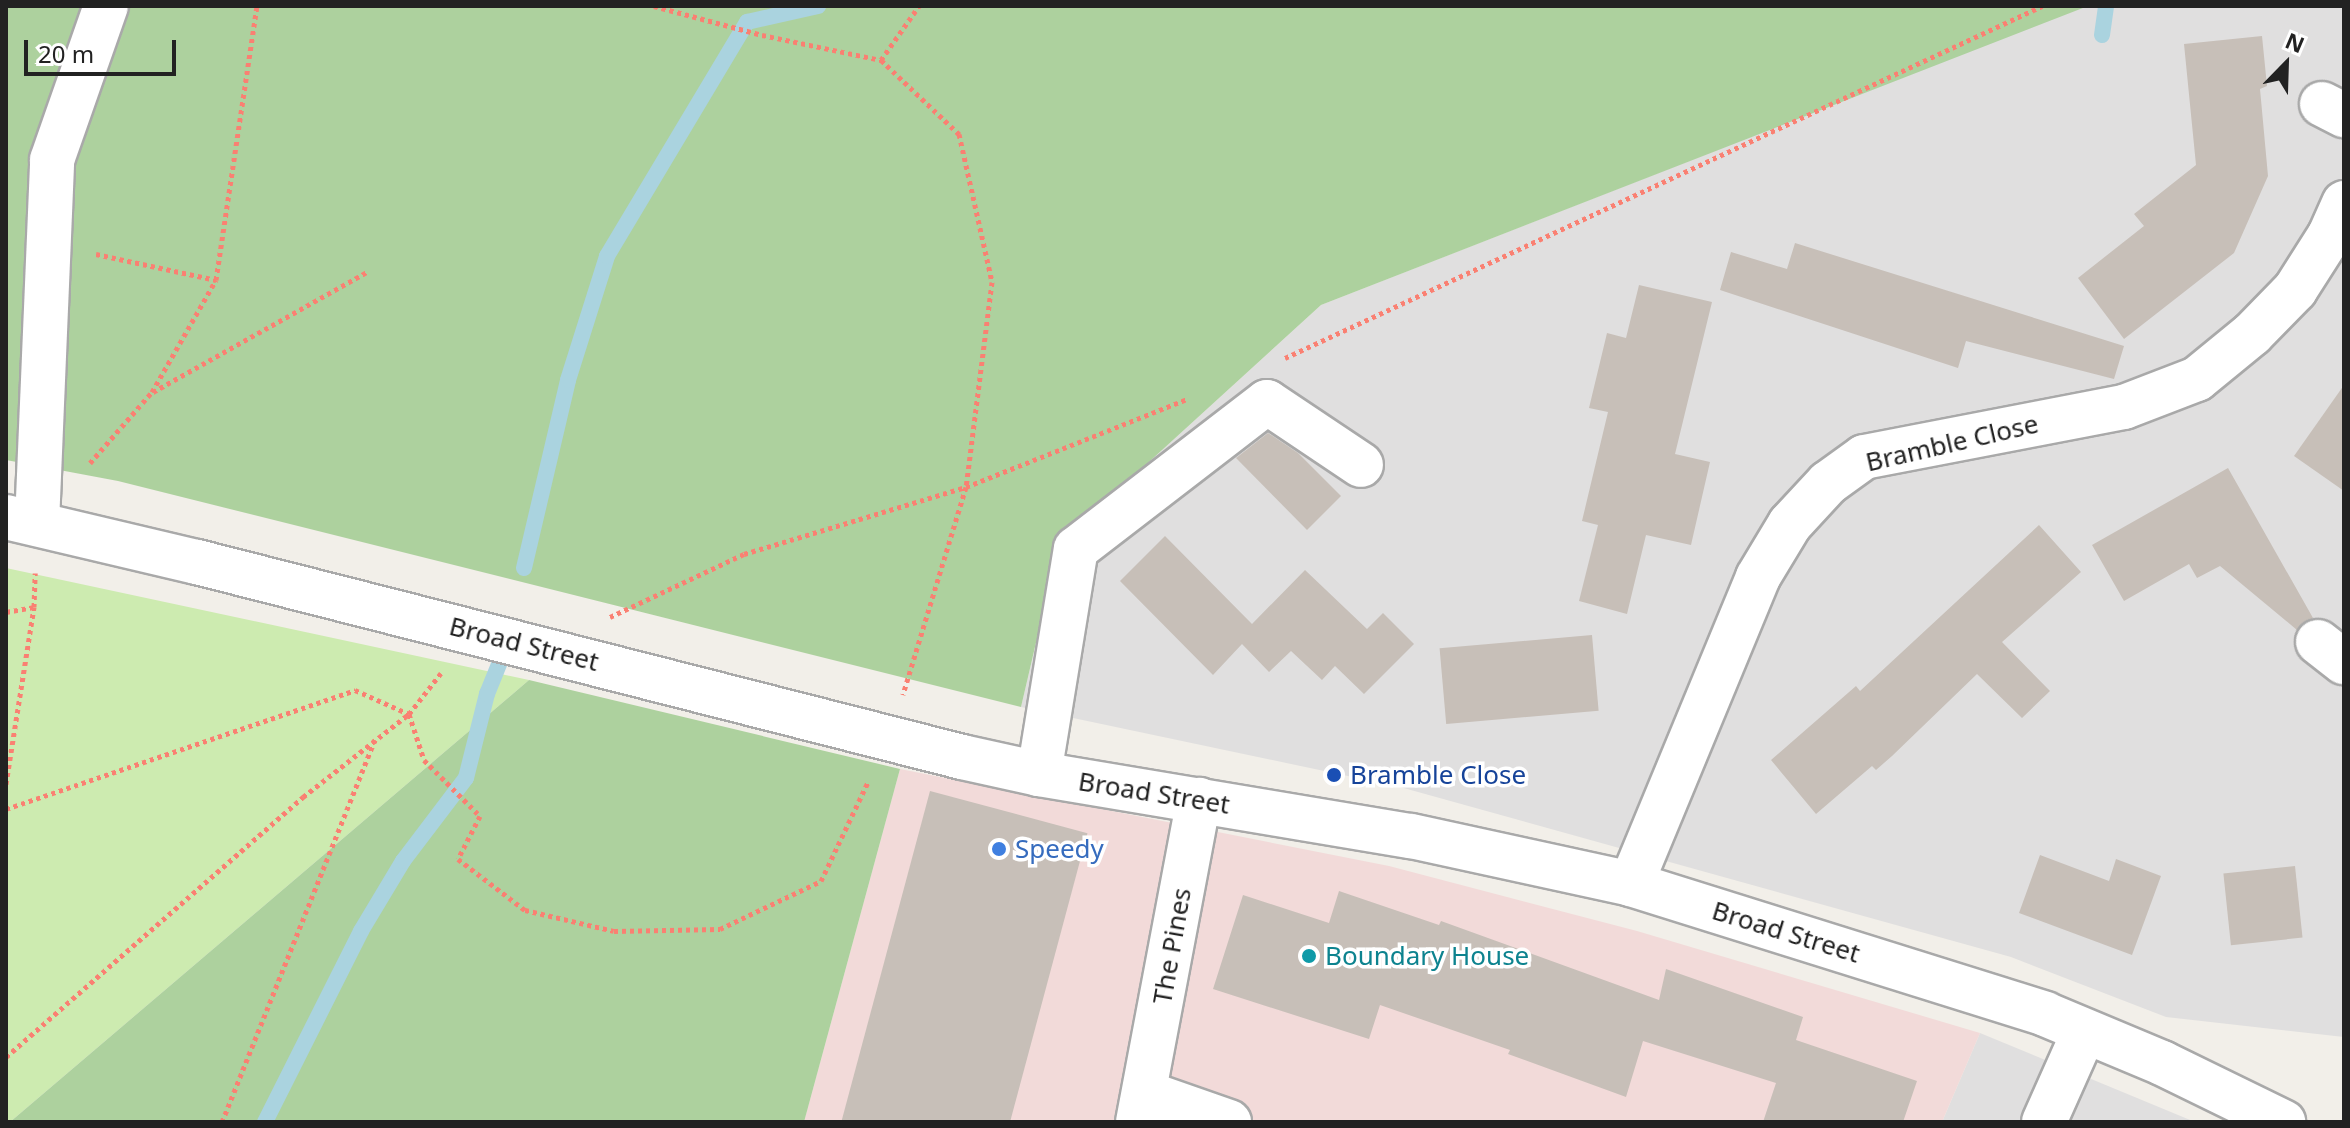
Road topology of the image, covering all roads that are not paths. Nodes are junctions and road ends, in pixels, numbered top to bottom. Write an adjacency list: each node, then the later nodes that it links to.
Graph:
1 (106, 6): 4 (street)
2 (2344, 203): 7 (street, Bramble Close)
3 (1361, 465): 5 (street)
4 (21, 520): 5 (street, Broad Street)
5 (1039, 774): 6 (street, Broad Street)
6 (1199, 800): 7 (street, Broad Street); 9 (street, The Pines)
7 (1631, 884): 8 (street, Broad Street)
8 (2084, 1032): 11 (street); 12 (street, Broad Street)
9 (1142, 1108): 10 (street, The Pines)
10 (1229, 1122)
11 (2044, 1122)
12 (2283, 1122)

